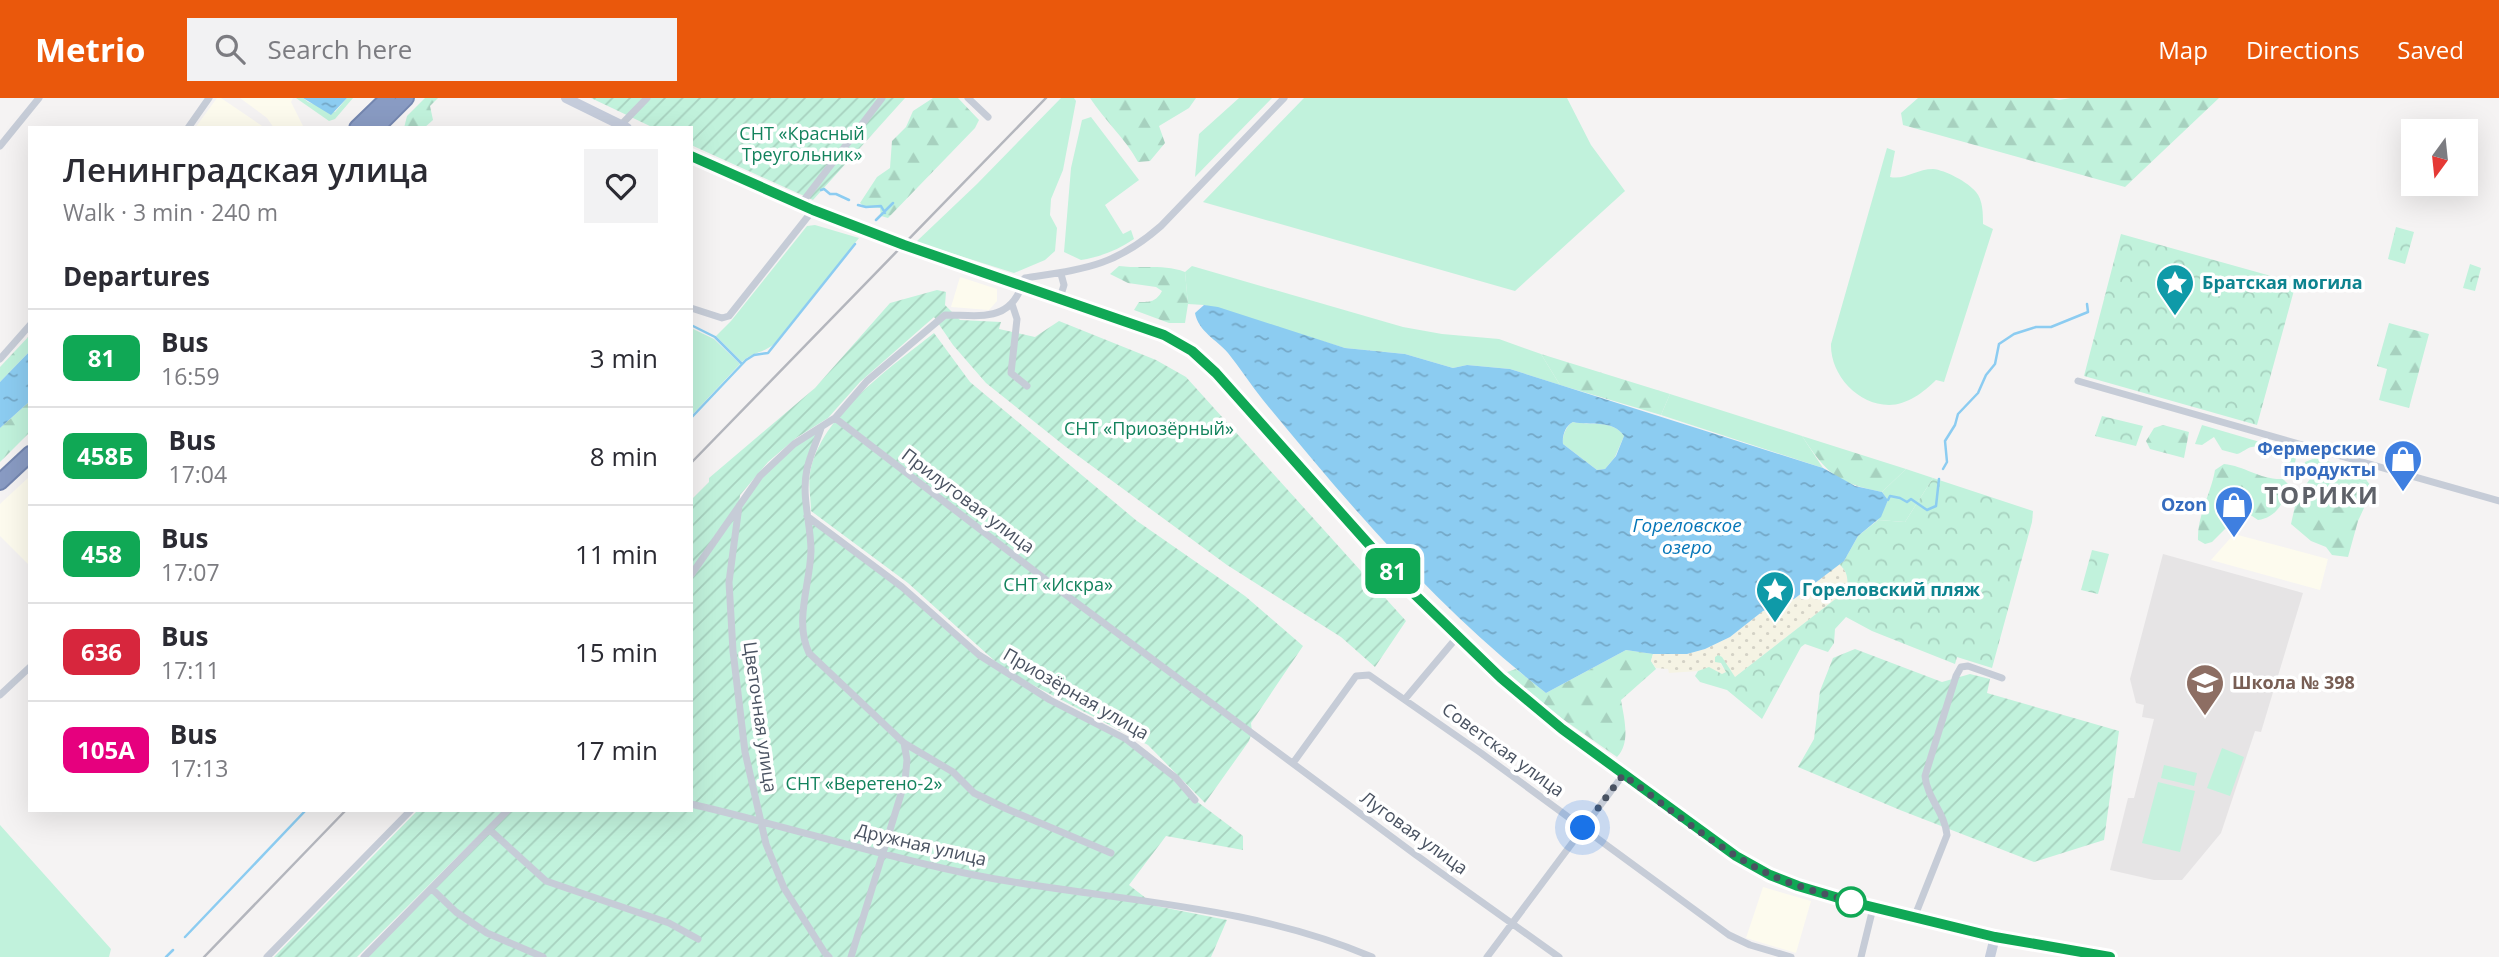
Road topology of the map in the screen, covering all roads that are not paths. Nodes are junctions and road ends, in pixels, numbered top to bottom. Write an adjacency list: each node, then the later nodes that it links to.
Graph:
1 (39, 98): 16 (street)
2 (209, 98): 11 (street)
3 (388, 98): 12 (highway)
4 (406, 98): 13 (highway)
5 (566, 98): 14 (main road)
6 (647, 98): 15 (street)
7 (882, 98): 18 (street)
8 (968, 98): 10 (street)
9 (1284, 98): 20 (street)
10 (988, 117)
11 (189, 126)
12 (359, 126)
13 (378, 126)
14 (620, 126)
15 (623, 126)
16 (0, 146)
17 (693, 157): 18 (main road)
18 (801, 204): 19 (main road)
19 (813, 210): 21 (main road); 24 (street)
20 (1061, 274): 21 (street); 22 (street)
21 (1021, 285): 22 (main road); 23 (street)
22 (1060, 298): 37 (main road)
23 (1013, 304): 28 (street); 29 (street)
24 (693, 309)
25 (28, 327): 26 (street)
26 (0, 359)
27 (2078, 381): 33 (street)
28 (1027, 386)
29 (835, 418): 30 (street); 42 (street, Прилуговая улица)
30 (821, 428): 34 (street); 35 (street)
31 (28, 456): 32 (highway)
32 (0, 482)
33 (2499, 501)
34 (739, 506): 36 (street); 50 (street, Цветочная улица)
35 (807, 515): 43 (street); 46 (street, Приозёрная улица)
36 (693, 572)
37 (1458, 636): 41 (street); 45 (main road)
38 (28, 669): 40 (street)
39 (2002, 678): 57 (street)
40 (0, 695)
41 (1405, 699): 44 (street, Советская улица); 51 (street, Советская улица)
42 (1252, 732): 44 (street, Луговая улица)
43 (904, 743): 53 (street); 54 (street)
44 (1293, 763): 58 (street, Луговая улица)
45 (1623, 775): 51 (street); 56 (main road)
46 (1195, 800)
47 (693, 804): 50 (street, Дружная улица)
48 (409, 812): 61 (street)
49 (506, 812): 52 (street)
50 (760, 820): 54 (street, Дружная улица); 64 (street, Цветочная улица)
51 (1583, 828): 58 (street); 69 (street, Советская улица)
52 (490, 830): 55 (street); 60 (street)
53 (1111, 853)
54 (884, 854): 65 (street); 66 (street, Дружная улица)
55 (432, 889): 62 (street); 63 (street)
56 (1873, 908): 57 (main road); 70 (street)
57 (1914, 918): 59 (main road)
58 (1512, 924): 67 (street); 68 (street, Луговая улица)
59 (1995, 937): 71 (main road); 72 (main road)
60 (698, 939)
61 (267, 957)
62 (364, 957)
63 (544, 957)
64 (829, 957)
65 (851, 957)
66 (1373, 957)
67 (1487, 957)
68 (1559, 957)
69 (1791, 957)
70 (1861, 957)
71 (1990, 957)
72 (2110, 957)

